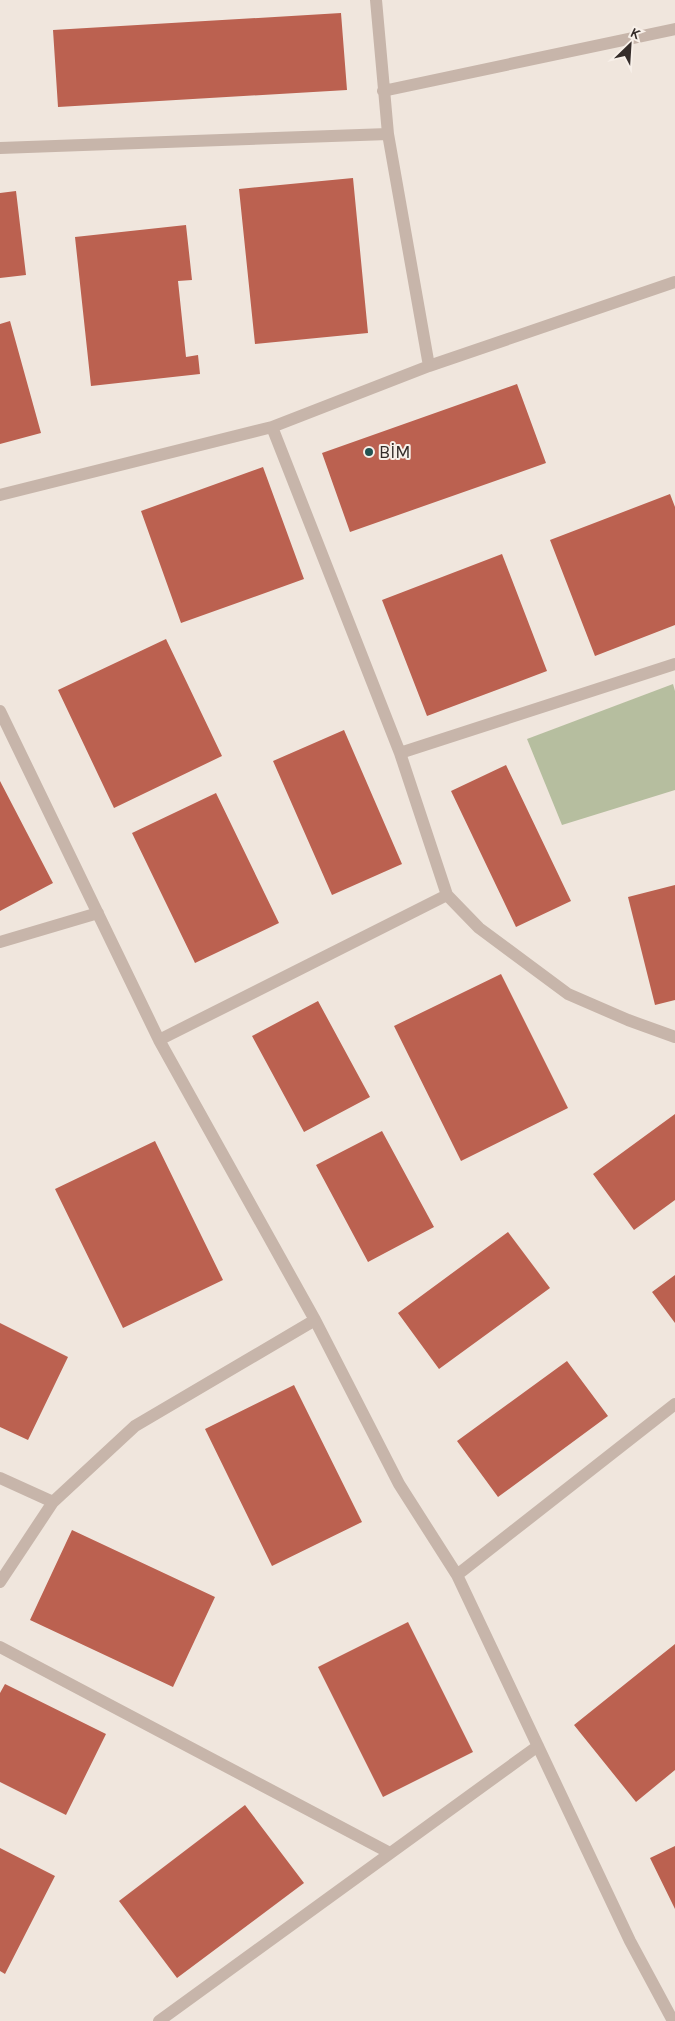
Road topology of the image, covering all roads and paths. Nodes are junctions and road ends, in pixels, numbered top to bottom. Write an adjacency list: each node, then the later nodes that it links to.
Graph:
1 (376, 0): 3 (street)
2 (675, 28): 3 (street)
3 (383, 92): 4 (street)
4 (388, 134): 5 (street); 7 (street)
5 (0, 148)
6 (675, 282): 7 (street)
7 (429, 366): 8 (street)
8 (272, 427): 9 (street); 12 (street)
9 (0, 495)
10 (675, 664): 12 (street)
11 (0, 711): 14 (street)
12 (400, 753): 13 (street)
13 (447, 895): 16 (street); 17 (street)
14 (98, 912): 15 (street); 17 (street)
15 (0, 942)
16 (675, 1037)
17 (159, 1040): 18 (street)
18 (315, 1320): 21 (street); 22 (street)
19 (674, 1408): 22 (street)
20 (0, 1478): 21 (street)
21 (53, 1502): 23 (street)
22 (457, 1575): 25 (street)
23 (0, 1582)
24 (0, 1647): 26 (street)
25 (538, 1746): 26 (street); 28 (street)
26 (390, 1853): 27 (street)
27 (159, 2021)
28 (672, 2021)

